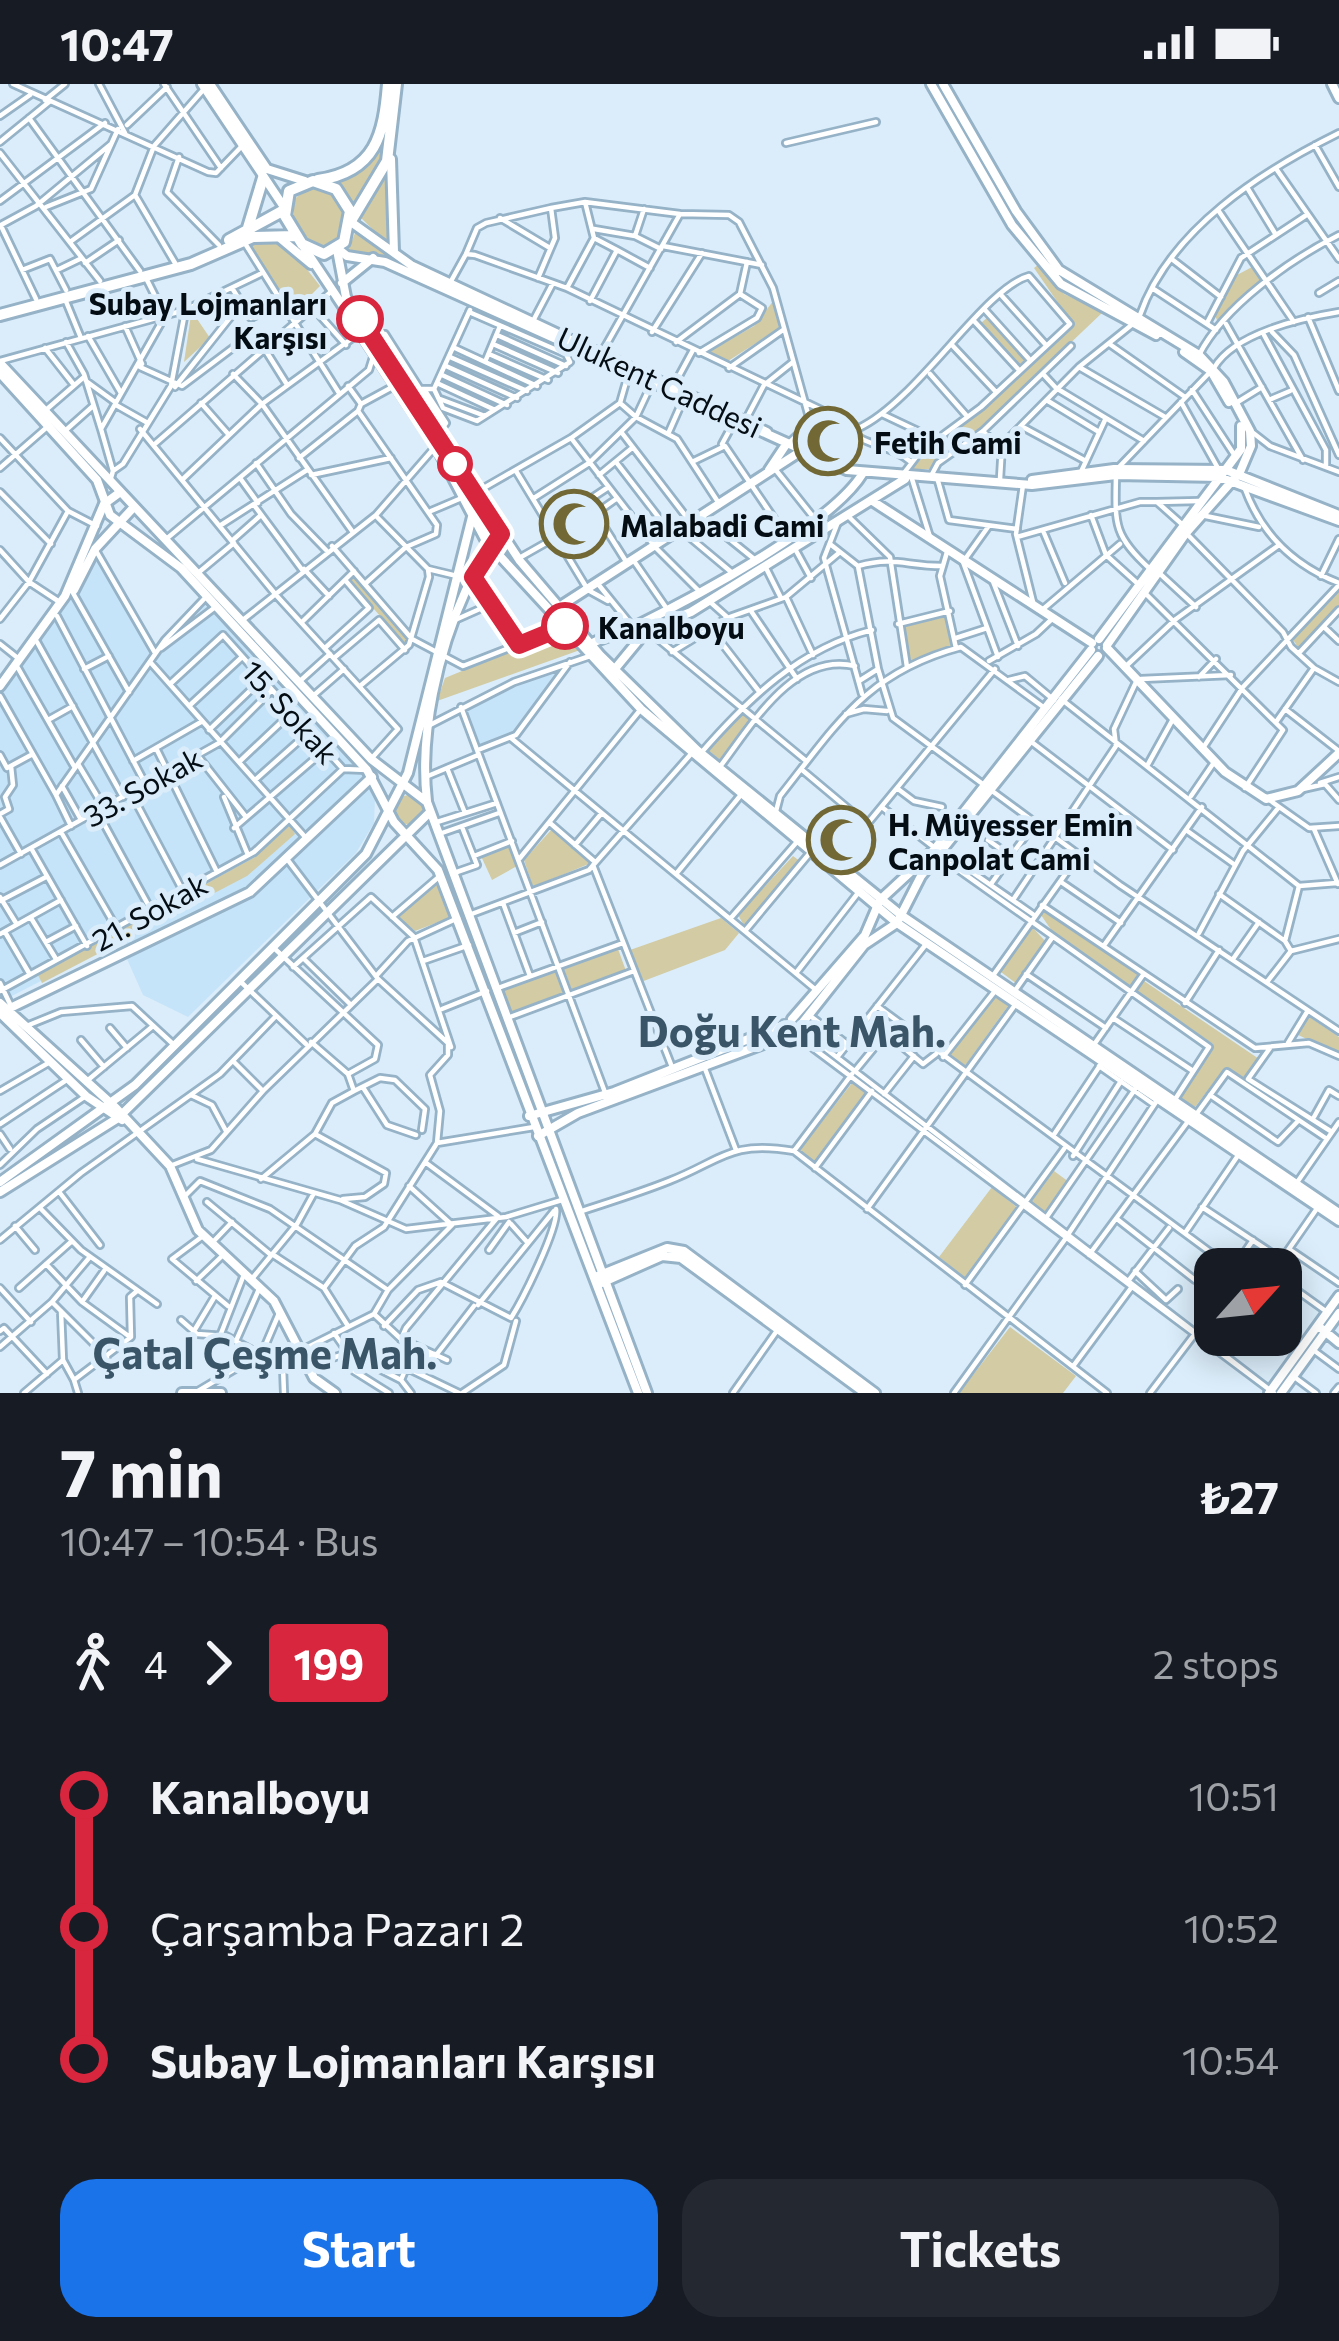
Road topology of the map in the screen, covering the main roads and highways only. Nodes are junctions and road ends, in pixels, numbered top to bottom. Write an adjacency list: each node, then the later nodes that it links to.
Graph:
1 (392, 84): 3 (main road); 5 (main road)
2 (263, 178): 6 (main road)
3 (309, 181): 4 (main road); 5 (main road)
4 (284, 209): 6 (main road); 7 (main road)
5 (351, 222): 7 (main road)
6 (246, 236): 7 (main road); 8 (main road); 8 (main road)
7 (298, 240)
8 (143, 274): 9 (main road); 9 (main road)
9 (65, 294): 10 (main road); 10 (main road)
10 (0, 310)

